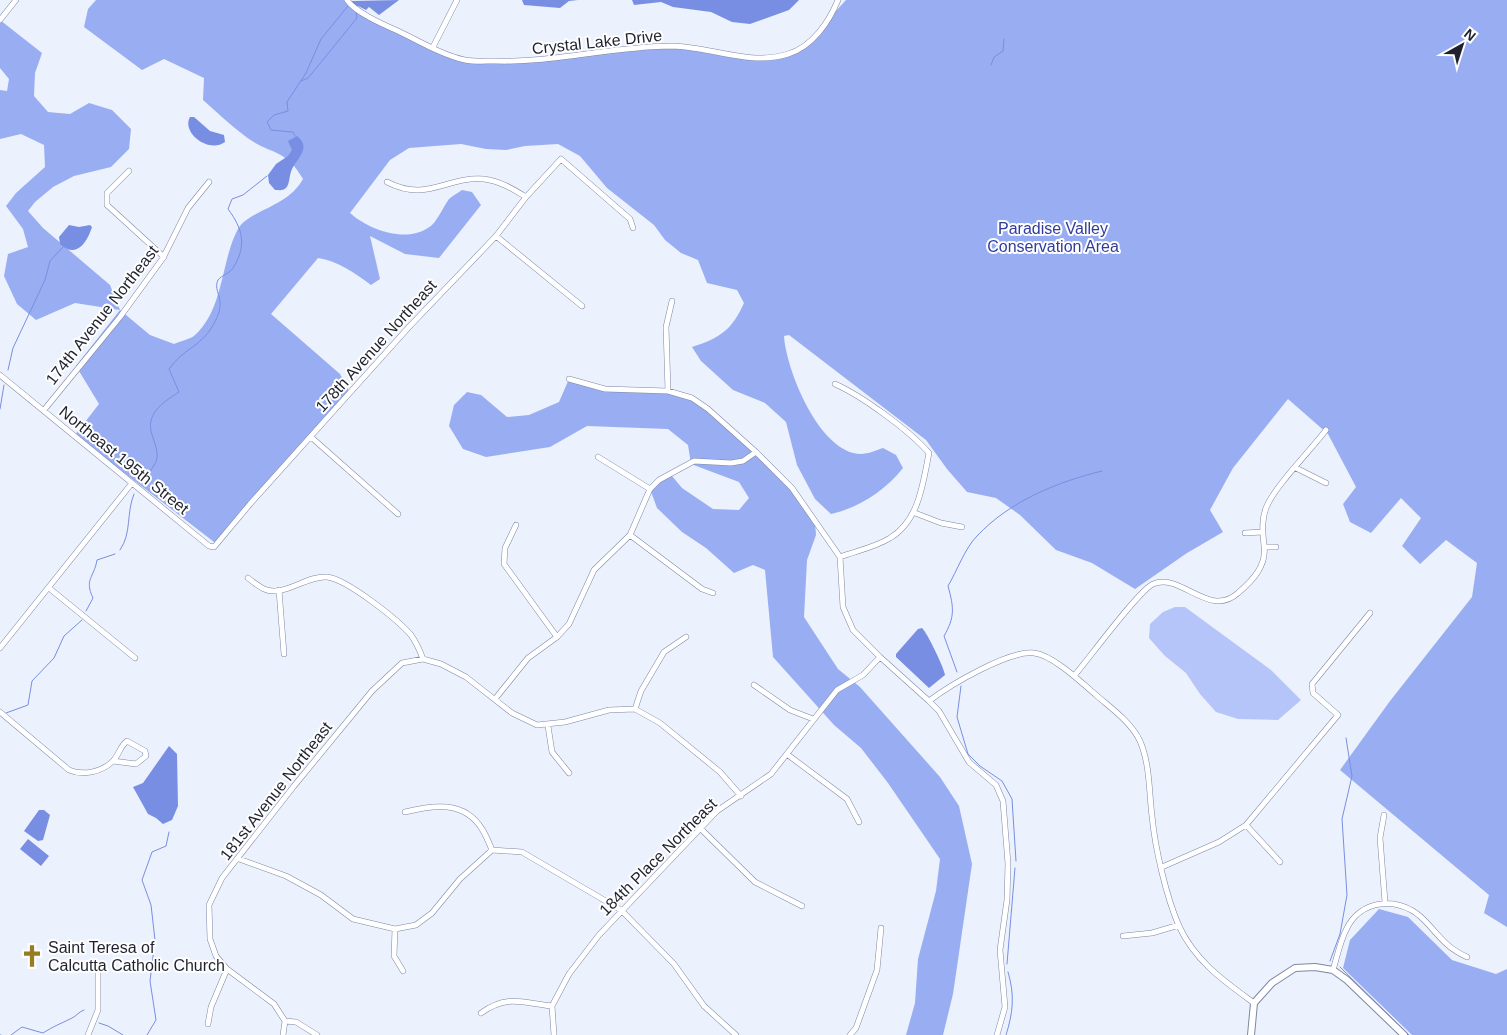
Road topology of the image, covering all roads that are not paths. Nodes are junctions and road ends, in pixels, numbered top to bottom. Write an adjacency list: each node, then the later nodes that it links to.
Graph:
1 (16, 0): 5 (street)
2 (347, 0): 6 (street, Crystal Lake Drive)
3 (457, 0): 6 (street)
4 (838, 0): 6 (street, Crystal Lake Drive)
5 (0, 20)
6 (433, 47)
7 (129, 171): 13 (street)
8 (209, 182): 13 (street, 174th Avenue Northeast)
9 (387, 182): 10 (street)
10 (526, 197): 11 (street, 178th Avenue Northeast); 12 (street, 178th Avenue Northeast)
11 (634, 228)
12 (496, 236): 15 (street); 22 (street, 178th Avenue Northeast)
13 (164, 256): 20 (street, 174th Avenue Northeast)
14 (672, 301): 19 (street)
15 (582, 306)
16 (0, 375): 20 (street, Northeast 195th Street)
17 (569, 379): 19 (street)
18 (834, 384): 29 (street)
19 (668, 391): 23 (street)
20 (44, 410): 26 (street, Northeast 195th Street)
21 (1326, 430): 25 (street)
22 (311, 437): 30 (street); 36 (street, 178th Avenue Northeast)
23 (756, 452): 28 (street); 39 (street)
24 (598, 457): 28 (street)
25 (1296, 468): 27 (street); 33 (street)
26 (132, 483): 36 (street, Northeast 195th Street); 41 (street)
27 (1326, 483)
28 (650, 489): 35 (street)
29 (915, 512): 32 (street); 39 (street)
30 (398, 514)
31 (516, 525): 45 (street)
32 (962, 527)
33 (1262, 532): 34 (street); 37 (street)
34 (1246, 533)
35 (630, 535): 43 (street); 45 (street)
36 (210, 546)
37 (1265, 547): 38 (street); 52 (street)
38 (1276, 547)
39 (840, 557): 49 (street)
40 (248, 578): 42 (street)
41 (49, 588): 47 (street); 50 (street)
42 (279, 590): 48 (street); 51 (street)
43 (713, 593)
44 (1370, 613): 67 (street)
45 (557, 637): 54 (street)
46 (686, 637): 56 (street)
47 (0, 648)
48 (284, 654)
49 (880, 657): 55 (street); 58 (street, 184th Place Northeast)
50 (135, 658)
51 (423, 659): 54 (street); 70 (street, 181st Avenue Northeast)
52 (1074, 676): 55 (street); 72 (street)
53 (754, 685): 58 (street)
54 (495, 699): 59 (street)
55 (929, 701): 96 (street)
56 (635, 710): 59 (street); 63 (street)
57 (2, 714): 61 (street)
58 (813, 719): 60 (street, 184th Place Northeast)
59 (548, 726): 62 (street)
60 (788, 755): 63 (street, 184th Place Northeast); 66 (street)
61 (113, 761): 61 (street)
62 (569, 772)
63 (741, 796): 68 (street, 184th Place Northeast)
64 (405, 812): 69 (street)
65 (1384, 815): 73 (street)
66 (860, 822)
67 (1246, 824): 71 (street); 72 (street)
68 (700, 828): 74 (street); 75 (street, 184th Place Northeast)
69 (492, 850): 75 (street); 78 (street)
70 (239, 859): 78 (street); 81 (street, 181st Avenue Northeast)
71 (1280, 862)
72 (1162, 867): 76 (street)
73 (1385, 902): 80 (street); 83 (street)
74 (802, 906)
75 (621, 910): 86 (street, 184th Place Northeast); 94 (street)
76 (1179, 925): 79 (street); 85 (street)
77 (881, 928): 95 (street)
78 (395, 929): 84 (street)
79 (1123, 936)
80 (1467, 957)
81 (227, 969): 88 (street, 181st Avenue Northeast); 89 (street)
82 (98, 970): 90 (street)
83 (1333, 970): 85 (street); 98 (street)
84 (403, 971)
85 (1254, 1003): 97 (street)
86 (552, 1006): 87 (street); 93 (street)
87 (481, 1013)
88 (285, 1021): 91 (street); 92 (street)
89 (208, 1024)
90 (88, 1035)
91 (283, 1035)
92 (317, 1035)
93 (554, 1035)
94 (736, 1035)
95 (850, 1035)
96 (997, 1035)
97 (1251, 1035)
98 (1404, 1035)

